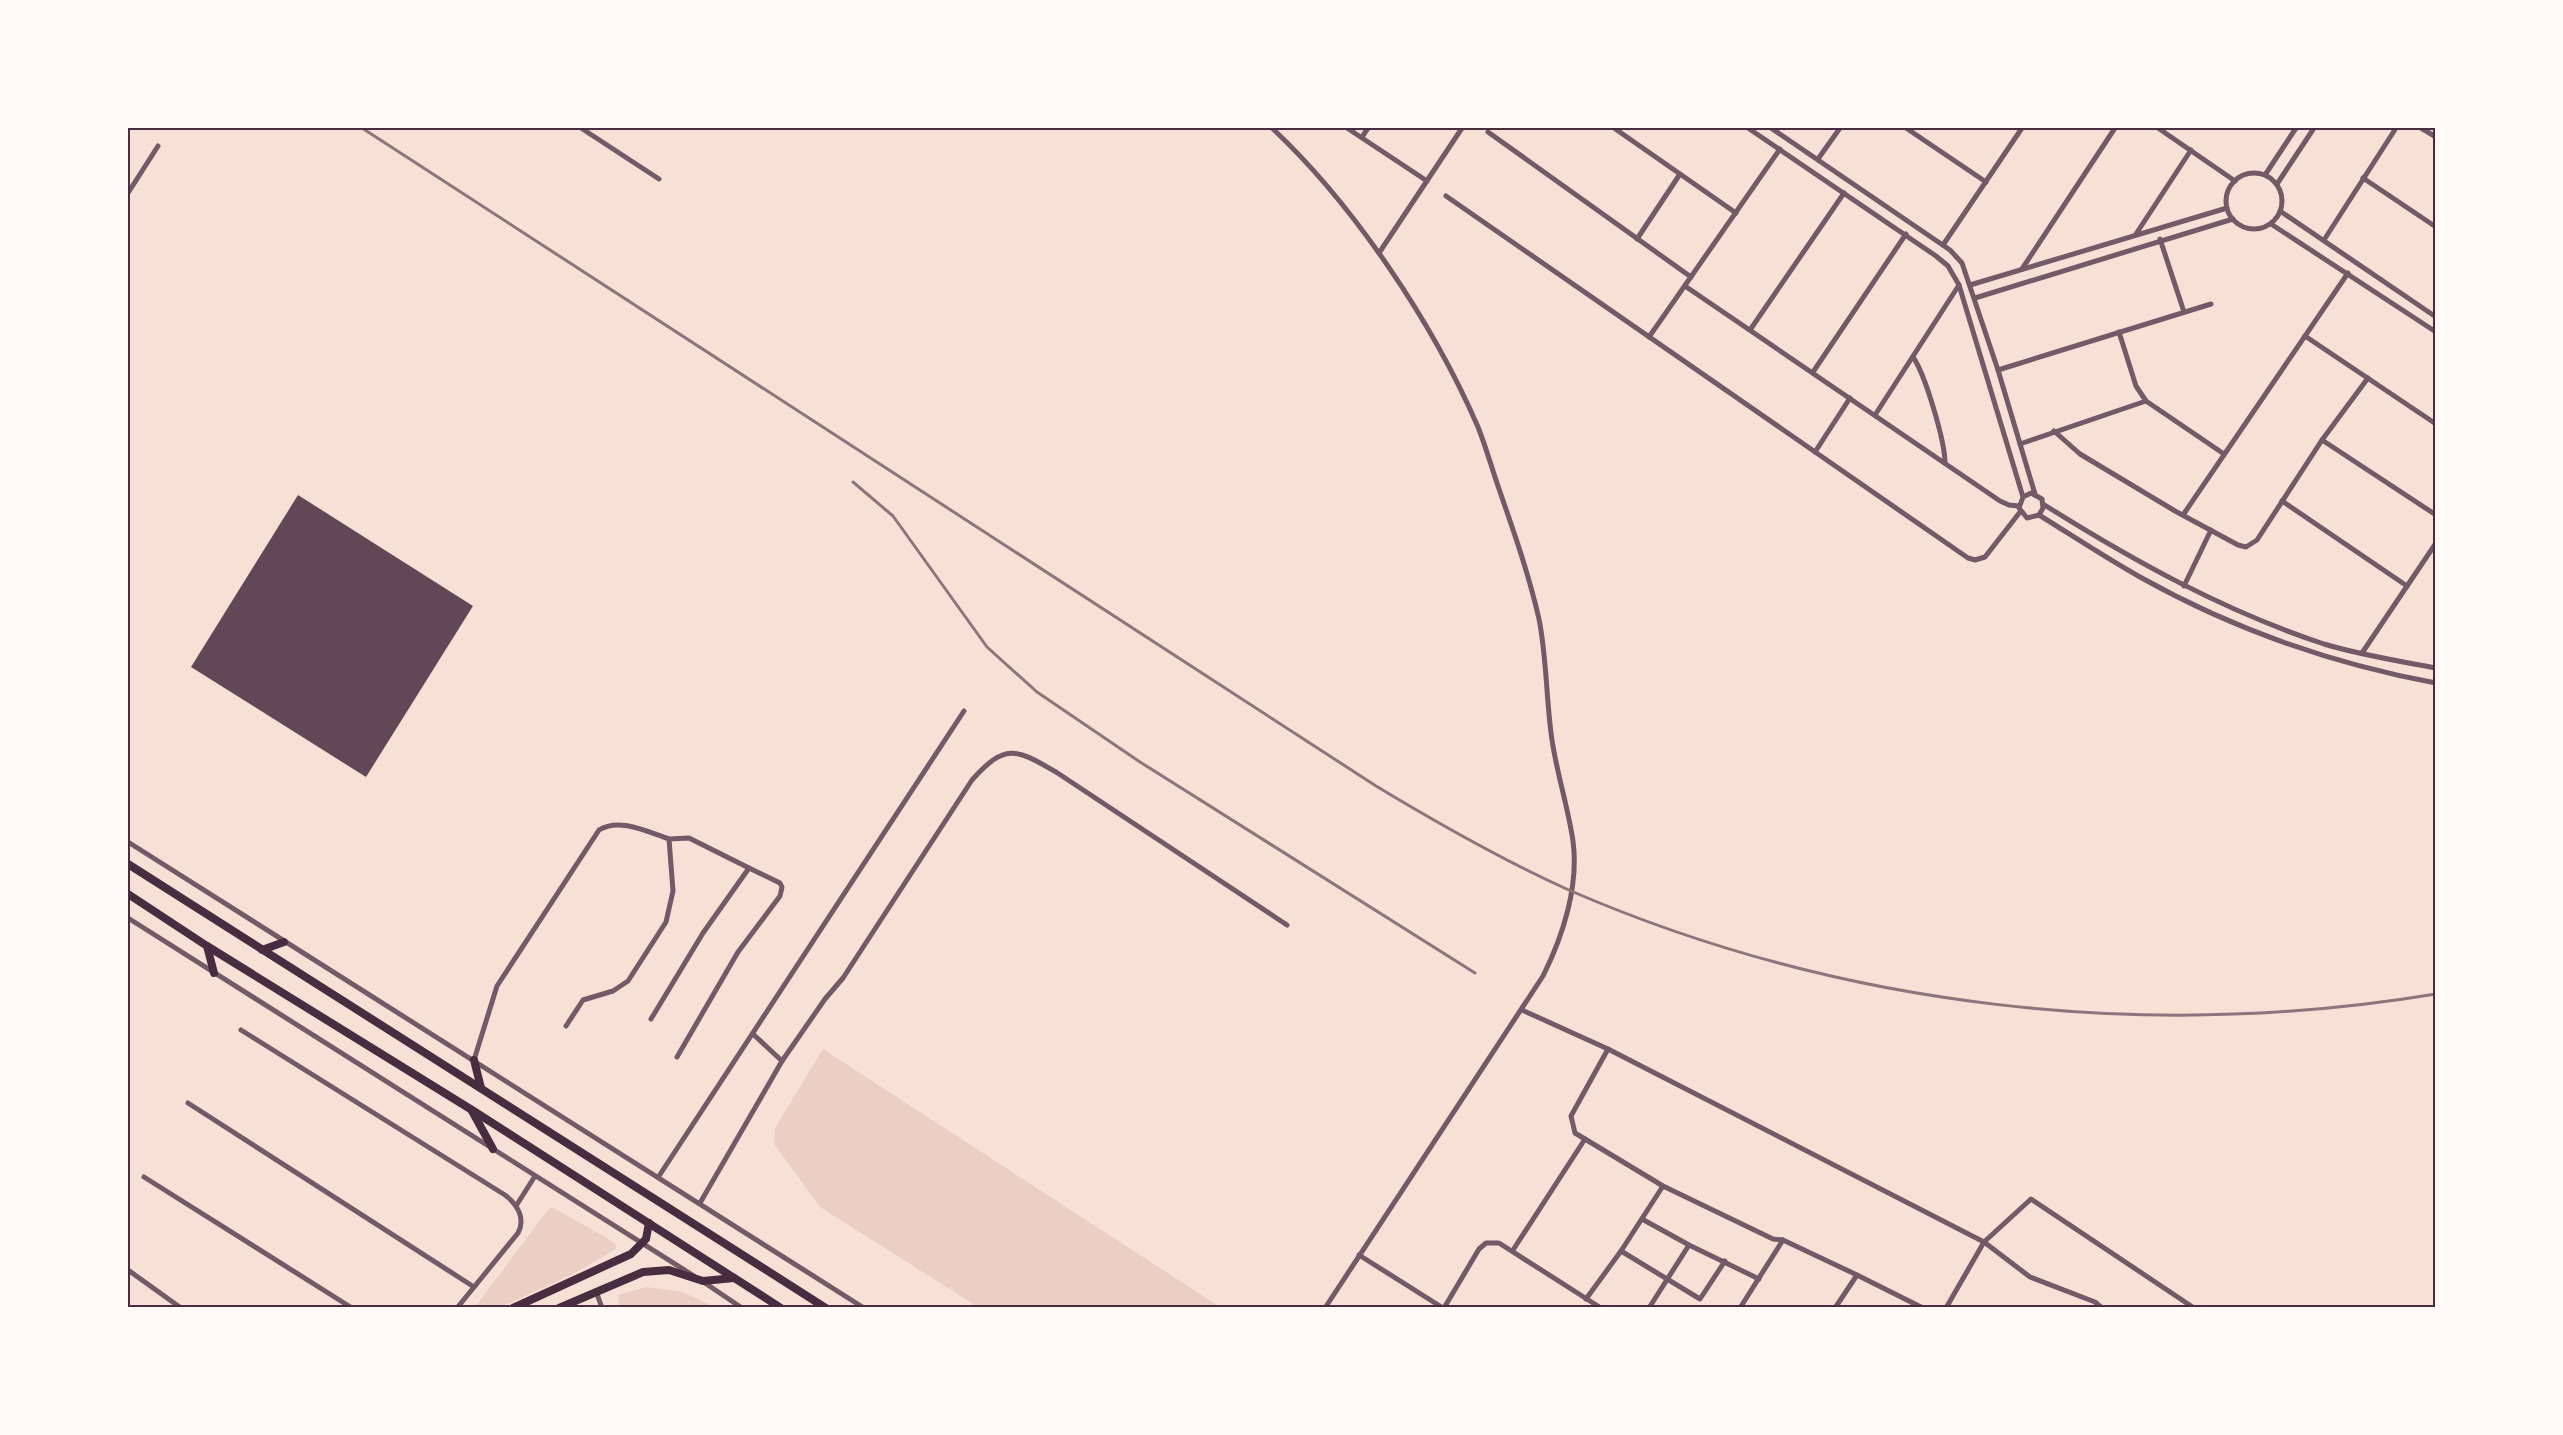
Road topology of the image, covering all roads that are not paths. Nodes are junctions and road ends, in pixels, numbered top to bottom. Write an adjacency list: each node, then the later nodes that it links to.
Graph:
1 (581, 128): 28 (street)
2 (1272, 128): 48 (street)
3 (1347, 128): 19 (street)
4 (1368, 128): 19 (street)
5 (1462, 128): 29 (street)
6 (1614, 128): 25 (street)
7 (1748, 128): 22 (street)
8 (1771, 128): 24 (street)
9 (1840, 128): 24 (street)
10 (1906, 128): 31 (street)
11 (2022, 128): 31 (street)
12 (2115, 128): 49 (street)
13 (2158, 128): 23 (street)
14 (2294, 128): 26 (street)
15 (2314, 128): 32 (street)
16 (2396, 128): 27 (street)
17 (2421, 128): 20 (street)
18 (1488, 132): 44 (street)
19 (1362, 137): 29 (street)
20 (2436, 137)
21 (158, 146): 33 (street)
22 (1780, 149): 34 (street); 38 (street)
23 (2190, 150): 30 (street); 43 (street)
24 (1818, 159): 47 (street)
25 (1680, 174): 38 (street); 44 (street)
26 (2265, 175): 30 (street); 32 (street)
27 (2362, 178): 41 (street); 46 (street)
28 (659, 179)
29 (1427, 181): 48 (street)
30 (2235, 181): 36 (street)
31 (1986, 182): 47 (street)
32 (2277, 184): 37 (street)
33 (128, 193)
34 (1844, 193): 42 (street); 61 (street)
35 (1446, 196): 65 (street)
36 (2227, 208): 39 (street); 43 (street)
37 (2280, 211): 40 (street); 46 (street)
38 (1736, 213): 51 (street)
39 (2232, 219): 40 (street); 45 (street)
40 (2271, 224): 50 (street)
41 (2436, 226)
42 (1906, 234): 52 (street); 68 (street)
43 (2136, 234): 49 (street)
44 (1637, 239): 51 (street)
45 (2160, 239): 55 (street); 59 (street)
46 (2324, 240): 56 (street)
47 (1943, 245): 53 (street)
48 (1379, 253): 111 (street)
49 (2021, 270): 53 (street)
50 (2348, 273): 58 (street); 64 (street)
51 (1691, 277): 54 (street)
52 (1959, 285): 66 (street); 81 (street)
53 (1970, 285): 55 (street)
54 (1685, 286): 61 (street); 65 (street)
55 (1975, 298): 67 (street)
56 (2412, 301): 58 (street); 60 (street)
57 (2211, 304): 59 (street)
58 (2406, 311): 63 (street)
59 (2184, 312): 62 (street)
60 (2436, 316)
61 (1750, 330): 68 (street)
62 (2119, 332): 67 (street); 71 (street)
63 (2436, 332)
64 (2305, 336): 69 (street); 78 (street)
65 (1649, 337): 77 (street)
66 (1913, 357): 72 (street); 79 (street)
67 (1998, 370): 76 (street)
68 (1813, 372): 70 (street)
69 (2368, 378): 73 (street); 75 (street)
70 (1850, 398): 72 (street); 77 (street)
71 (2146, 401): 74 (street); 78 (street)
72 (1875, 415): 79 (street)
73 (2436, 424)
74 (2054, 431): 76 (street); 86 (street)
75 (2322, 440): 82 (street); 87 (street)
76 (2020, 444): 80 (street)
77 (1815, 452): 84 (street)
78 (2224, 454): 86 (street)
79 (1946, 463): 84 (street)
80 (2035, 494): 81 (street); 83 (street)
81 (2023, 496): 84 (street)
82 (2282, 501): 88 (street); 93 (street)
83 (2043, 504): 85 (street); 89 (street)
84 (2020, 509): 85 (street)
85 (2039, 515): 90 (street)
86 (2182, 515): 88 (street)
87 (2436, 515)
88 (2211, 530): 92 (street)
89 (2089, 533): 90 (street); 92 (street)
90 (2083, 543): 95 (street)
91 (2436, 543): 93 (street)
92 (2184, 586): 94 (street)
93 (2407, 586): 96 (street)
94 (2270, 623): 95 (street); 96 (street)
95 (2265, 634): 98 (street)
96 (2362, 653): 97 (street)
97 (2436, 668)
98 (2436, 682)
99 (964, 711): 115 (street)
100 (669, 838): 103 (street); 113 (street); 118 (street)
101 (128, 842): 107 (street)
102 (128, 864): 109 (main road)
103 (749, 868): 112 (street); 117 (street)
104 (128, 894): 108 (main road)
105 (128, 918): 110 (street)
106 (1287, 925): 119 (street)
107 (284, 942): 109 (main road); 118 (street)
108 (207, 946): 110 (main road); 122 (main road)
109 (262, 950): 120 (main road)
110 (214, 973): 124 (street)
111 (1522, 1010): 116 (street); 139 (street)
112 (651, 1019)
113 (566, 1026)
114 (241, 1030): 130 (street)
115 (753, 1034): 119 (street); 126 (street)
116 (1608, 1049): 123 (street); 134 (street)
117 (677, 1057)
118 (474, 1060): 120 (main road); 126 (street)
119 (782, 1061): 129 (street)
120 (481, 1088): 158 (main road)
121 (188, 1103): 147 (street)
122 (472, 1110): 124 (main road); 132 (main road)
123 (1585, 1139): 128 (street); 137 (street)
124 (493, 1149): 125 (street)
125 (535, 1176): 130 (street); 135 (street)
126 (659, 1176): 129 (street)
127 (144, 1177): 151 (street)
128 (1663, 1186): 131 (street); 133 (street)
129 (700, 1203): 159 (street)
130 (516, 1206): 147 (street)
131 (1642, 1219): 136 (street); 138 (street)
132 (649, 1223): 135 (main road); 143 (main road)
133 (1783, 1240): 142 (street); 145 (street)
134 (1984, 1242): 167 (street); 168 (street); 169 (street)
135 (642, 1244): 146 (street); 153 (main road)
136 (1689, 1245): 140 (street); 144 (street)
137 (1513, 1250): 149 (street); 161 (street)
138 (1621, 1251): 144 (street); 149 (street)
139 (1359, 1255): 160 (street); 161 (street)
140 (1725, 1261): 144 (street); 145 (street)
141 (128, 1270): 150 (street)
142 (1857, 1275): 165 (street); 166 (street)
143 (735, 1278): 146 (main road); 157 (main road)
144 (1668, 1279): 163 (street)
145 (1759, 1279): 164 (street)
146 (702, 1281): 148 (main road); 156 (street)
147 (474, 1287): 152 (street)
148 (596, 1291): 154 (main road); 155 (street)
149 (1586, 1299): 162 (street)
150 (181, 1308)
151 (352, 1308)
152 (457, 1308)
153 (513, 1308)
154 (559, 1308)
155 (603, 1308)
156 (742, 1308)
157 (781, 1308)
158 (826, 1308)
159 (864, 1308)
160 (1324, 1308)
161 (1444, 1308)
162 (1600, 1308)
163 (1649, 1308)
164 (1740, 1308)
165 (1835, 1308)
166 (1923, 1308)
167 (1946, 1308)
168 (2102, 1308)
169 (2194, 1308)

